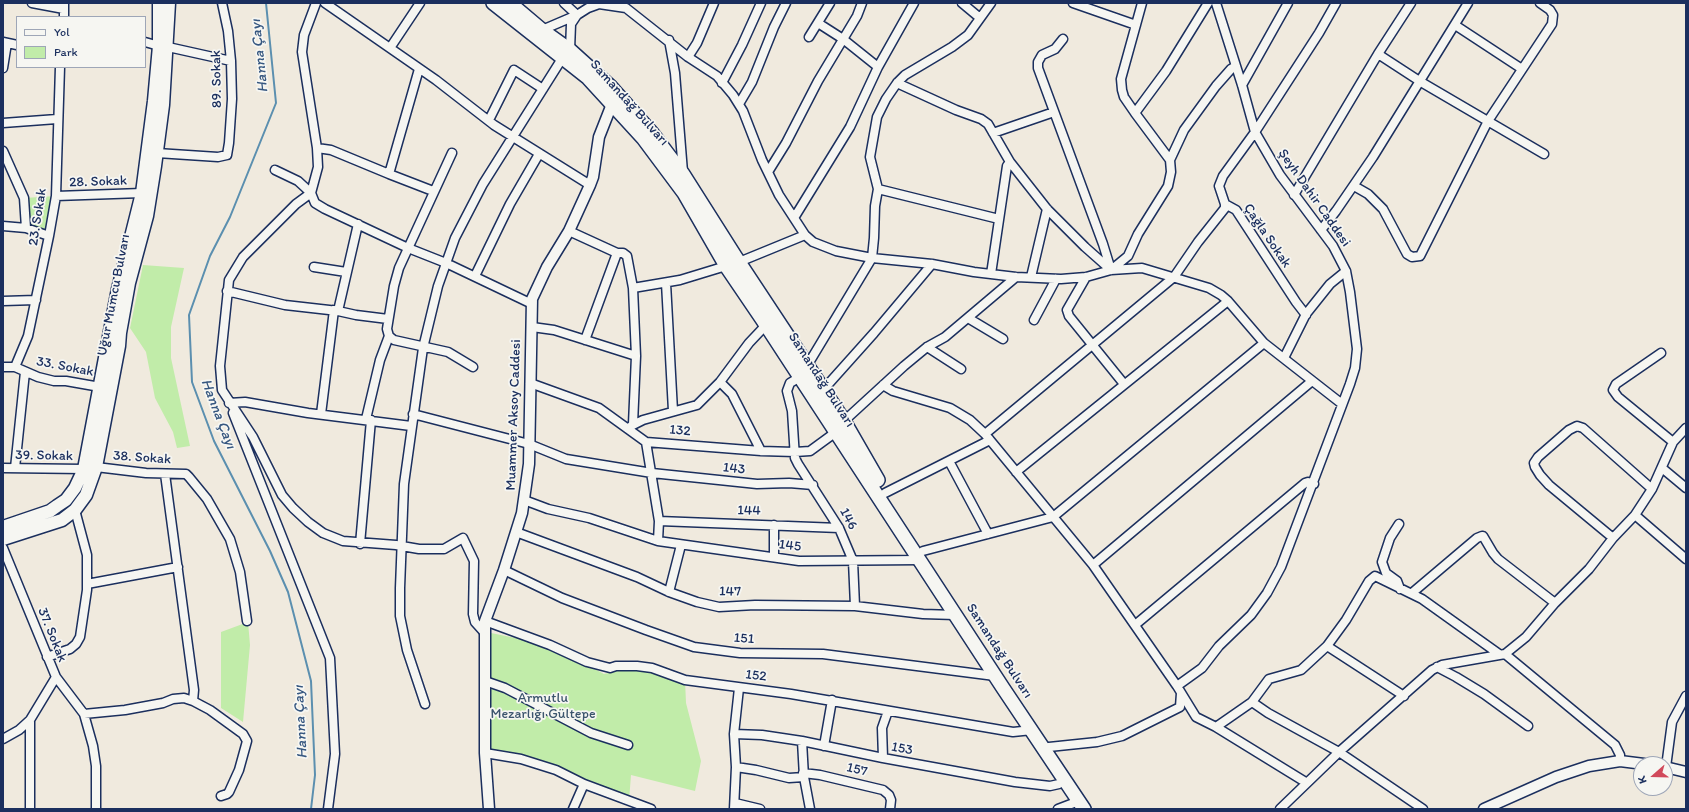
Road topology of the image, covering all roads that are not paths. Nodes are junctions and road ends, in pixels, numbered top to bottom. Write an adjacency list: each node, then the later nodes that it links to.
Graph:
1 (32, 3): 30 (street)
2 (159, 3): 44 (main road, Uğur Mumcu Bulvarı)
3 (169, 3): 44 (main road, Uğur Mumcu Bulvarı)
4 (222, 3): 49 (street, 89. Sokak)
5 (316, 3): 72 (street)
6 (325, 3): 45 (street)
7 (420, 3): 45 (street)
8 (493, 3): 46 (highway, Samandağ Bulvarı)
9 (510, 3): 36 (highway, Samandağ Bulvarı)
10 (564, 3): 31 (street)
11 (599, 3): 29 (street); 31 (street)
12 (714, 3): 48 (street)
13 (761, 3): 57 (street)
14 (786, 3): 62 (street)
15 (830, 3): 33 (street)
16 (862, 3): 38 (street)
17 (914, 3): 51 (street)
18 (962, 3): 32 (street)
19 (991, 3): 32 (street)
20 (1073, 3): 34 (street)
21 (1142, 3): 34 (street)
22 (1208, 3): 64 (street)
23 (1216, 3): 50 (street, Şeyh Dahir Caddesi)
24 (1288, 3): 59 (street)
25 (1336, 3): 69 (street, Çağla Sokak)
26 (1411, 3): 47 (street)
27 (1468, 3): 35 (street)
28 (1540, 3): 55 (street)
29 (629, 5): 40 (street)
30 (64, 10)
31 (578, 15): 36 (street); 46 (street)
32 (980, 18): 58 (street)
33 (818, 23): 37 (street); 38 (street)
34 (1136, 25): 64 (street)
35 (1455, 25): 55 (street); 56 (street)
36 (542, 30): 46 (highway, Samandağ Bulvarı)
37 (809, 37)
38 (843, 39): 51 (street); 83 (street)
39 (1063, 39): 63 (street)
40 (669, 40): 48 (street); 85 (street)
41 (5, 42): 43 (street); 52 (street)
42 (146, 42): 44 (street)
43 (16, 45)
44 (164, 46): 49 (street); 75 (main road, Uğur Mumcu Bulvarı); 90 (main road, Uğur Mumcu Bulvarı)
45 (390, 48): 54 (street)
46 (566, 53): 60 (street); 61 (highway, Samandağ Bulvarı); 85 (highway, Samandağ Bulvarı)
47 (1378, 54): 56 (street); 92 (street)
48 (688, 57): 57 (street)
49 (231, 61): 75 (street, 89. Sokak)
50 (1236, 66): 59 (street, Şeyh Dahir Caddesi); 78 (street)
51 (878, 67): 96 (street)
52 (3, 68)
53 (60, 68): 65 (street, 23. Sokak)
54 (420, 69): 66 (street); 84 (street)
55 (1522, 69): 67 (street)
56 (1420, 82): 67 (street); 87 (street)
57 (722, 83): 62 (street)
58 (897, 83): 70 (street); 88 (street)
59 (1242, 85): 69 (street, Şeyh Dahir Caddesi)
60 (543, 89): 66 (street); 71 (street)
61 (612, 104): 86 (street, Muammer Aksoy Caddesi); 112 (highway, Samandağ Bulvarı)
62 (739, 104): 83 (street)
63 (1054, 112): 70 (street); 113 (street)
64 (1135, 113): 78 (street)
65 (58, 119): 68 (street); 93 (street, 23. Sokak)
66 (489, 120): 71 (street)
67 (1488, 121): 77 (street); 87 (street)
68 (3, 122)
69 (1255, 132): 92 (street, Şeyh Dahir Caddesi); 94 (street, Çağla Sokak)
70 (992, 133): 79 (street)
71 (513, 138): 76 (street); 109 (street)
72 (317, 148): 84 (street); 91 (street)
73 (3, 151): 81 (street)
74 (452, 153): 89 (street)
75 (157, 154): 177 (main road, Uğur Mumcu Bulvarı)
76 (539, 154): 86 (street); 117 (street)
77 (1544, 154)
78 (1170, 160): 113 (street)
79 (1010, 162): 95 (street); 97 (street)
80 (275, 170): 91 (street)
81 (12, 171): 82 (street); 100 (street)
82 (3, 172)
83 (768, 172): 96 (street)
84 (389, 174): 89 (street)
85 (683, 174): 108 (highway, Samandağ Bulvarı)
86 (590, 185): 102 (street, Muammer Aksoy Caddesi)
87 (1354, 186): 101 (street)
88 (878, 189): 97 (street); 107 (street)
89 (433, 191): 105 (street)
90 (142, 193): 93 (street, 28. Sokak); 158 (main road, Uğur Mumcu Bulvarı)
91 (311, 193): 98 (street); 125 (street)
92 (1294, 195): 101 (street, Şeyh Dahir Caddesi)
93 (56, 196): 104 (street, 23. Sokak)
94 (1225, 204): 121 (street); 131 (street, Çağla Sokak)
95 (1047, 209): 113 (street); 119 (street)
96 (794, 218): 103 (street)
97 (999, 219): 116 (street)
98 (358, 224): 105 (street); 115 (street)
99 (3, 226): 100 (street)
100 (26, 228): 104 (street)
101 (1321, 230): 114 (street, Şeyh Dahir Caddesi)
102 (570, 231): 106 (street); 129 (street, Muammer Aksoy Caddesi)
103 (805, 235): 107 (street); 108 (street)
104 (49, 236): 126 (street, 23. Sokak)
105 (408, 248): 109 (street); 133 (street)
106 (617, 253): 124 (street); 139 (street)
107 (872, 258): 110 (street); 151 (street, 146)
108 (739, 262): 151 (highway, Samandağ Bulvarı)
109 (446, 263): 117 (street); 143 (street)
110 (932, 264): 116 (street); 159 (street)
111 (314, 266): 115 (street)
112 (726, 266): 123 (street); 135 (highway, Samandağ Bulvarı)
113 (1111, 270): 120 (street); 121 (street)
114 (1346, 271): 131 (street); 161 (street, Şeyh Dahir Caddesi)
115 (346, 272): 130 (street)
116 (991, 274): 118 (street)
117 (475, 276): 129 (street)
118 (1016, 277): 119 (street); 132 (street, 132)
119 (1031, 277): 122 (street)
120 (1086, 277): 122 (street); 141 (street)
121 (1174, 278): 128 (street); 141 (street)
122 (1056, 279): 134 (street)
123 (666, 283): 124 (street); 162 (street)
124 (632, 288): 145 (street)
125 (227, 291): 130 (street); 160 (street)
126 (36, 300): 127 (street); 148 (street, 23. Sokak)
127 (3, 301)
128 (1228, 302): 140 (street); 156 (street)
129 (532, 304): 136 (street, Muammer Aksoy Caddesi)
130 (336, 311): 133 (street); 163 (street)
131 (1306, 315): 146 (street)
132 (968, 318): 138 (street); 142 (street, 132)
133 (388, 319): 137 (street)
134 (1034, 320)
135 (766, 326): 151 (highway, Samandağ Bulvarı); 154 (street)
136 (532, 327): 139 (street); 155 (street, Muammer Aksoy Caddesi)
137 (389, 336): 143 (street); 165 (street)
138 (1003, 339)
139 (585, 340): 145 (street)
140 (1264, 343): 146 (street); 193 (street)
141 (1091, 345): 156 (street); 170 (street)
142 (927, 347): 150 (street); 157 (street, 132)
143 (423, 348): 149 (street); 164 (street)
144 (1661, 353): 172 (street)
145 (636, 356): 167 (street)
146 (1284, 358): 153 (street)
147 (3, 367): 148 (street, 33. Sokak)
148 (15, 367): 152 (street, 33. Sokak)
149 (473, 367)
150 (960, 369)
151 (804, 371): 159 (highway, Samandağ Bulvarı); 168 (highway, Samandağ Bulvarı); 175 (street, 146)
152 (25, 372): 158 (street, 33. Sokak); 179 (street)
153 (1312, 381): 161 (street); 212 (street)
154 (720, 382): 162 (street); 174 (street)
155 (530, 383): 167 (street); 173 (street, Muammer Aksoy Caddesi)
156 (1124, 384): 182 (street)
157 (883, 385): 168 (street, 132); 170 (street)
158 (100, 387): 181 (main road, Uğur Mumcu Bulvarı)
159 (823, 390): 168 (highway, Samandağ Bulvarı)
160 (229, 403): 163 (street); 204 (street); 271 (street)
161 (1342, 404): 185 (street, Şeyh Dahir Caddesi)
162 (673, 411): 167 (street)
163 (321, 414): 165 (street)
164 (413, 414): 166 (street); 173 (street, 143)
165 (368, 420): 166 (street); 204 (street)
166 (411, 426): 206 (street)
167 (630, 426): 171 (street)
168 (840, 427): 175 (street, 132); 189 (highway, Samandağ Bulvarı); 208 (highway, Samandağ Bulvarı)
169 (1686, 428): 172 (street)
170 (987, 437): 176 (street); 182 (street)
171 (646, 442): 174 (street, 132); 183 (street)
172 (1674, 442): 180 (street)
173 (529, 444): 183 (street, 143); 190 (street, Muammer Aksoy Caddesi)
174 (761, 451): 175 (street, 132)
175 (795, 452): 186 (street, 146)
176 (949, 462): 189 (street); 200 (street)
177 (96, 467): 184 (street, 38. Sokak); 191 (main road, Uğur Mumcu Bulvarı)
178 (3, 468): 179 (street, 39. Sokak)
179 (16, 468): 181 (street, 39. Sokak)
180 (1662, 468): 187 (street); 188 (street)
181 (84, 469): 197 (main road, Uğur Mumcu Bulvarı)
182 (1016, 472): 193 (street)
183 (652, 473): 186 (street, 143); 194 (street)
184 (165, 474): 213 (street); 222 (street, 38. Sokak)
185 (1314, 484): 224 (street); 234 (street, Şeyh Dahir Caddesi)
186 (813, 485): 198 (street, 146)
187 (1686, 488)
188 (1652, 489): 192 (street); 201 (street)
189 (885, 493): 208 (highway, Samandağ Bulvarı)
190 (524, 500): 199 (street, Muammer Aksoy Caddesi); 203 (street, 145)
191 (75, 510): 202 (main road, Uğur Mumcu Bulvarı); 215 (street)
192 (1635, 515): 201 (street); 210 (street)
193 (1053, 517): 200 (street, 145); 212 (street)
194 (659, 521): 196 (street, 144); 203 (street)
195 (1399, 524): 216 (street)
196 (774, 525): 198 (street, 144); 209 (street)
197 (3, 527)
198 (839, 528): 211 (street, 146)
199 (516, 532): 214 (street, Muammer Aksoy Caddesi); 217 (street, 147)
200 (988, 534): 208 (street, 145)
201 (1613, 538): 219 (street)
202 (3, 539)
203 (658, 541): 205 (street, 145)
204 (360, 544): 206 (street)
205 (681, 545): 209 (street, 145); 217 (street)
206 (402, 546): 225 (street); 240 (street)
207 (3, 548): 228 (street, 37. Sokak)
208 (921, 555): 211 (street, 145); 221 (highway, Samandağ Bulvarı); 252 (highway, Samandağ Bulvarı)
209 (774, 557): 211 (street, 145)
210 (1686, 559)
211 (853, 561): 220 (street, 146)
212 (1093, 565): 224 (street)
213 (178, 567): 215 (street); 237 (street)
214 (504, 570): 223 (street, Muammer Aksoy Caddesi); 230 (street, 151)
215 (87, 584): 228 (street)
216 (1400, 589): 218 (street); 226 (street)
217 (669, 592): 220 (street, 147)
218 (1412, 593): 219 (street); 227 (street)
219 (1555, 603): 227 (street)
220 (854, 606): 221 (street, 147)
221 (955, 614): 230 (highway, Samandağ Bulvarı)
222 (247, 621)
223 (485, 621): 225 (street, Muammer Aksoy Caddesi); 233 (street, 152)
224 (1135, 625): 234 (street)
225 (484, 632): 232 (street, Muammer Aksoy Caddesi)
226 (1328, 646): 235 (street); 239 (street)
227 (1502, 654): 229 (street); 257 (street)
228 (47, 658): 231 (street, 37. Sokak)
229 (1438, 667): 235 (street); 244 (street)
230 (995, 676): 246 (highway, Samandağ Bulvarı)
231 (56, 677): 242 (street); 243 (street, 37. Sokak)
232 (485, 681): 250 (street); 254 (street, Muammer Aksoy Caddesi)
233 (740, 688): 238 (street, 152); 247 (street)
234 (1179, 689): 245 (street); 252 (street)
235 (1404, 696): 253 (street)
236 (1686, 696): 255 (street)
237 (193, 700): 242 (street); 266 (street)
238 (832, 700): 241 (street, 152); 251 (street)
239 (1252, 702): 245 (street); 253 (street)
240 (425, 704)
241 (888, 711): 246 (street, 152); 256 (street)
242 (84, 714): 270 (street)
243 (30, 720): 248 (street, 37. Sokak); 269 (street)
244 (1528, 726)
245 (1216, 727): 264 (street)
246 (1032, 730): 263 (highway, Samandağ Bulvarı)
247 (734, 734): 249 (street, 153); 259 (street)
248 (3, 739)
249 (802, 741): 251 (street, 153); 262 (street)
250 (628, 745)
251 (824, 746): 256 (street, 153)
252 (1049, 747): 268 (highway, Samandağ Bulvarı)
253 (1339, 752): 264 (street); 280 (street)
254 (485, 753): 265 (street); 272 (street, Muammer Aksoy Caddesi)
255 (1667, 756)
256 (883, 758): 263 (street, 153)
257 (1620, 761): 258 (street); 281 (street)
258 (1633, 763)
259 (736, 767): 262 (street, 157); 267 (street)
260 (1673, 769): 261 (street)
261 (1686, 772)
262 (804, 775): 276 (street); 277 (street, 157)
263 (1065, 779): 268 (highway, Samandağ Bulvarı)
264 (1308, 783): 279 (street)
265 (584, 784): 273 (street); 274 (street)
266 (220, 796)
267 (735, 806): 275 (street)
268 (1084, 806): 278 (street)
269 (30, 809)
270 (96, 809)
271 (328, 809)
272 (489, 809)
273 (573, 809)
274 (651, 809)
275 (760, 809)
276 (810, 809)
277 (890, 809)
278 (1058, 809)
279 (1280, 809)
280 (1423, 809)
281 (1484, 809)

